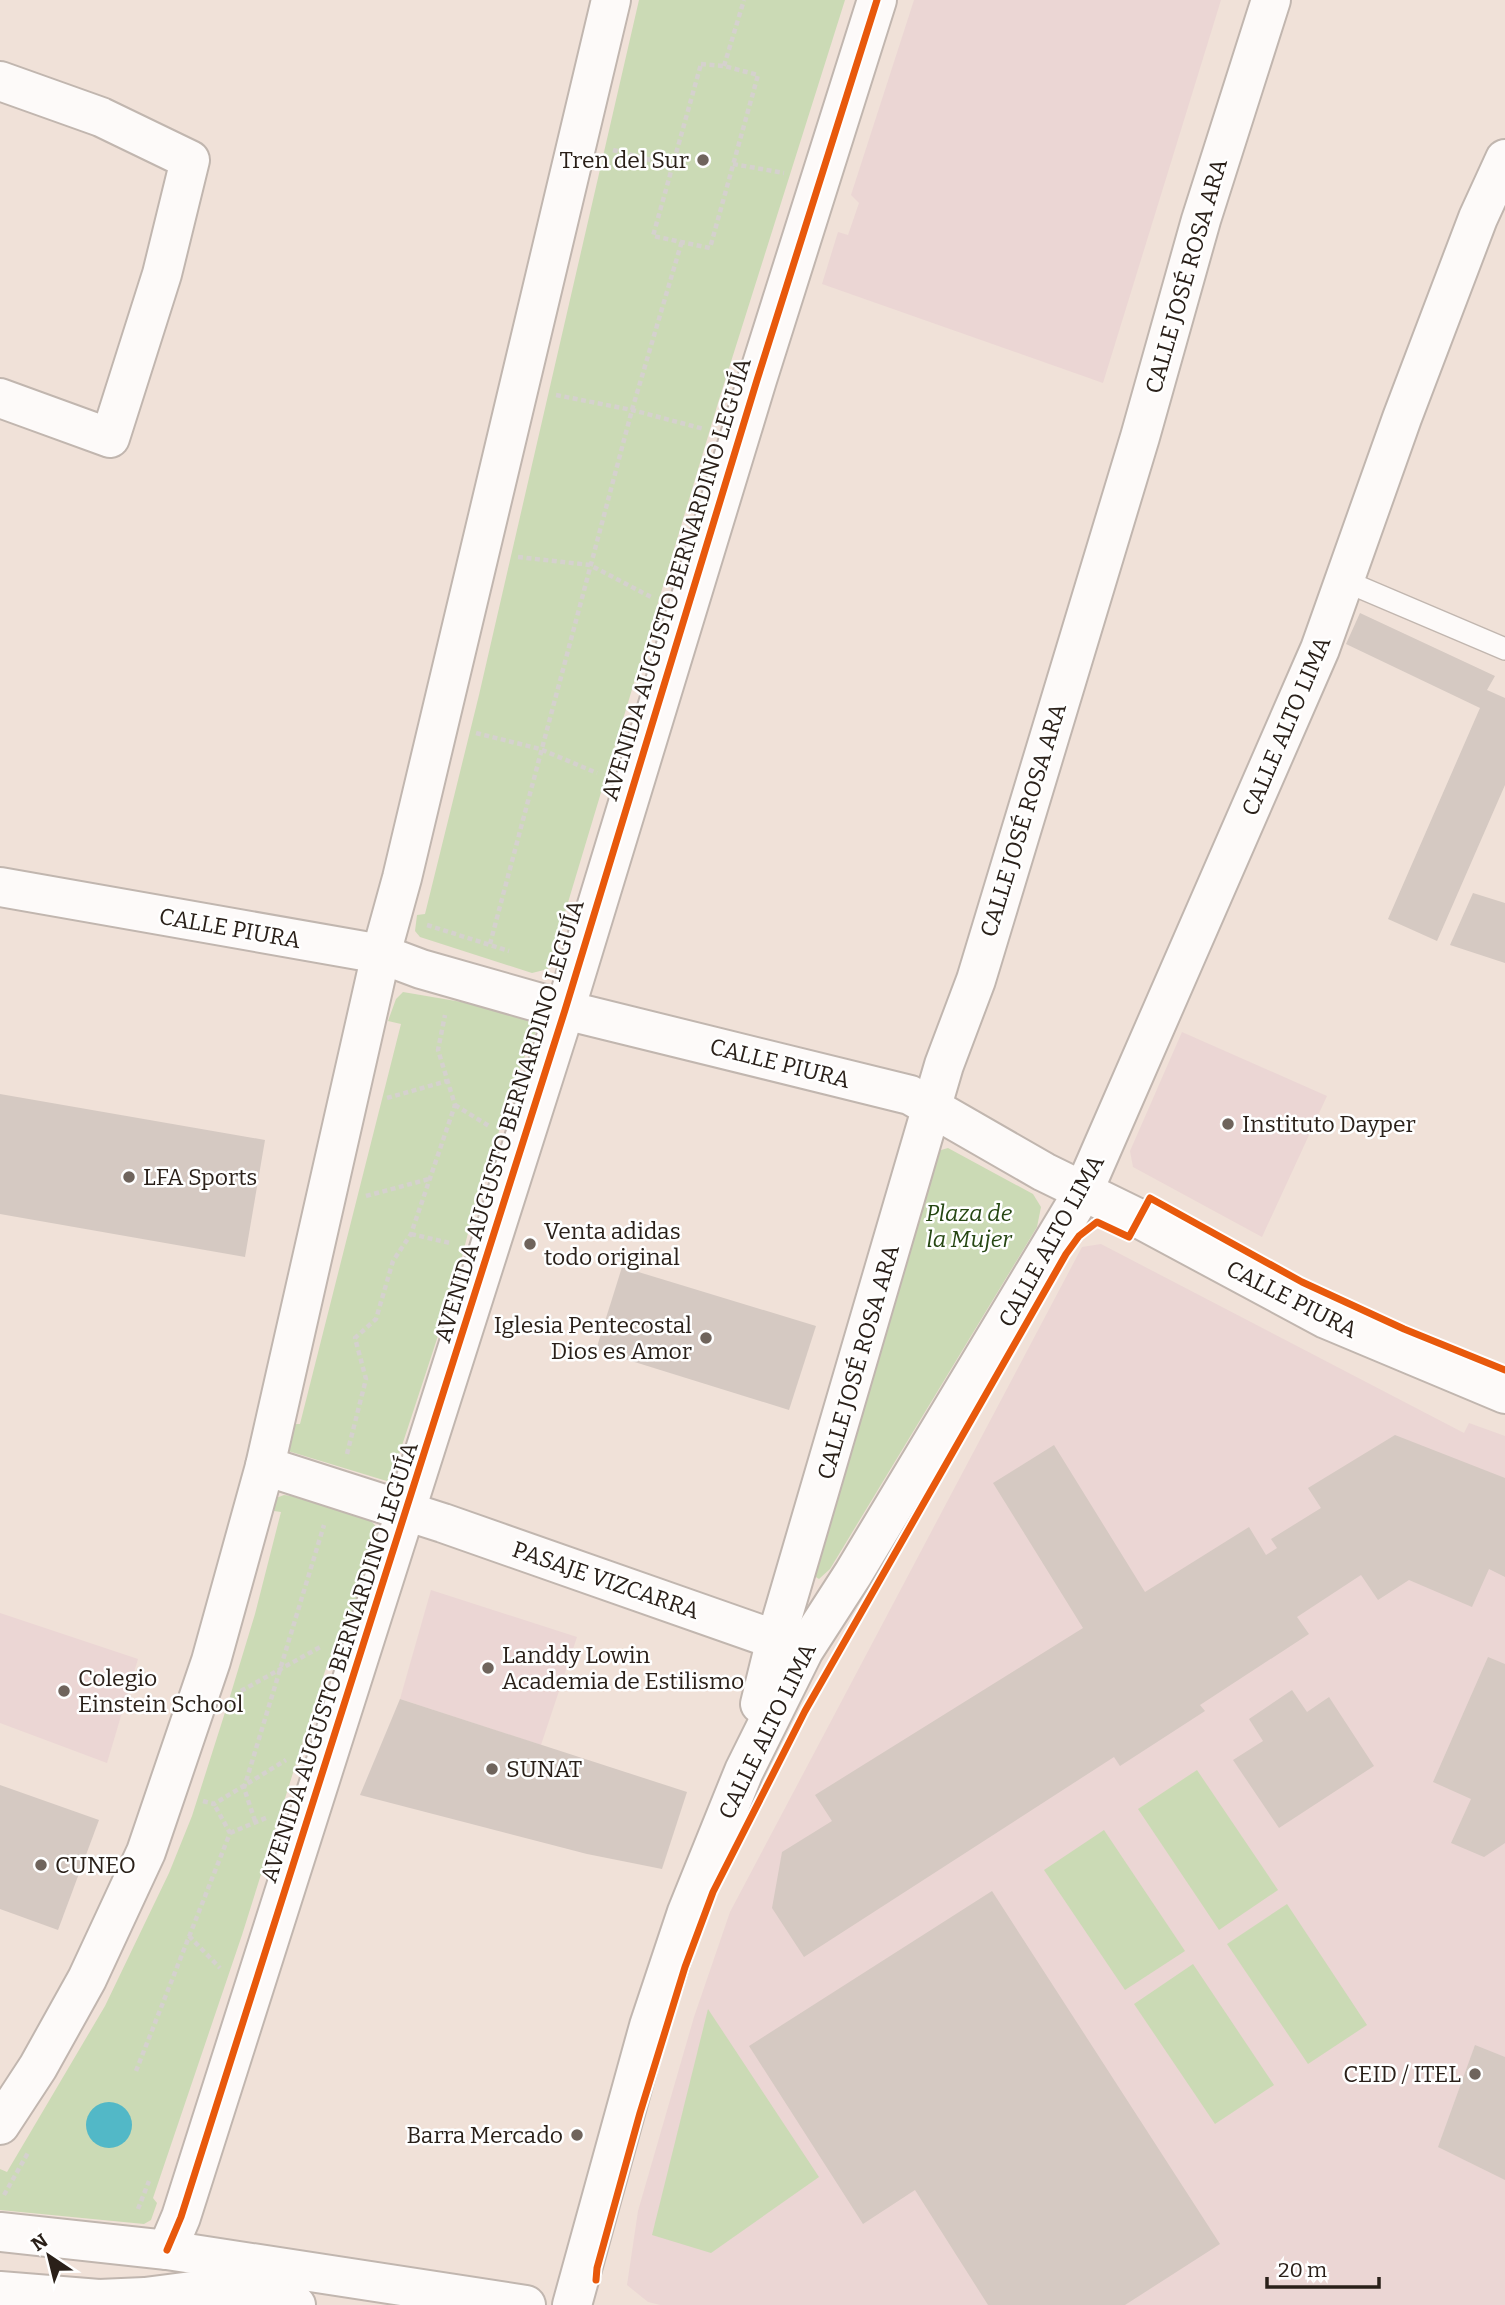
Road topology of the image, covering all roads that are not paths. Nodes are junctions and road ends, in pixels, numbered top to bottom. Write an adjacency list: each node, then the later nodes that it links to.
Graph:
1 (611, 0): 10 (street)
2 (877, 0): 11 (street, AVENIDA AUGUSTO BERNARDINO LEGUÍA)
3 (1270, 0): 12 (street, CALLE JOSÉ ROSA ARA)
4 (0, 82): 6 (street)
5 (1505, 159): 7 (street, CALLE ALTO LIMA)
6 (0, 398)
7 (1345, 581): 8 (lane); 13 (street, CALLE ALTO LIMA)
8 (1505, 649)
9 (0, 887): 10 (street, CALLE PIURA)
10 (381, 954): 11 (street, CALLE PIURA); 15 (street)
11 (565, 1010): 12 (street, CALLE PIURA); 16 (street, AVENIDA AUGUSTO BERNARDINO LEGUÍA)
12 (933, 1106): 13 (street, CALLE PIURA); 17 (street, CALLE JOSÉ ROSA ARA)
13 (1083, 1192): 14 (street, CALLE PIURA); 17 (street, CALLE ALTO LIMA)
14 (1505, 1394)
15 (265, 1466): 16 (street, PASAJE VIZCARRA); 18 (street)
16 (407, 1511): 17 (street, PASAJE VIZCARRA); 20 (street, AVENIDA AUGUSTO BERNARDINO LEGUÍA)
17 (790, 1645): 25 (street, CALLE ALTO LIMA)
18 (0, 2125)
19 (0, 2232): 20 (street)
20 (167, 2250): 22 (street, AVENIDA AUGUSTO BERNARDINO LEGUÍA); 24 (street)
21 (0, 2291): 22 (street)
22 (144, 2301): 23 (street)
23 (296, 2305)
24 (526, 2305)
25 (572, 2305)

